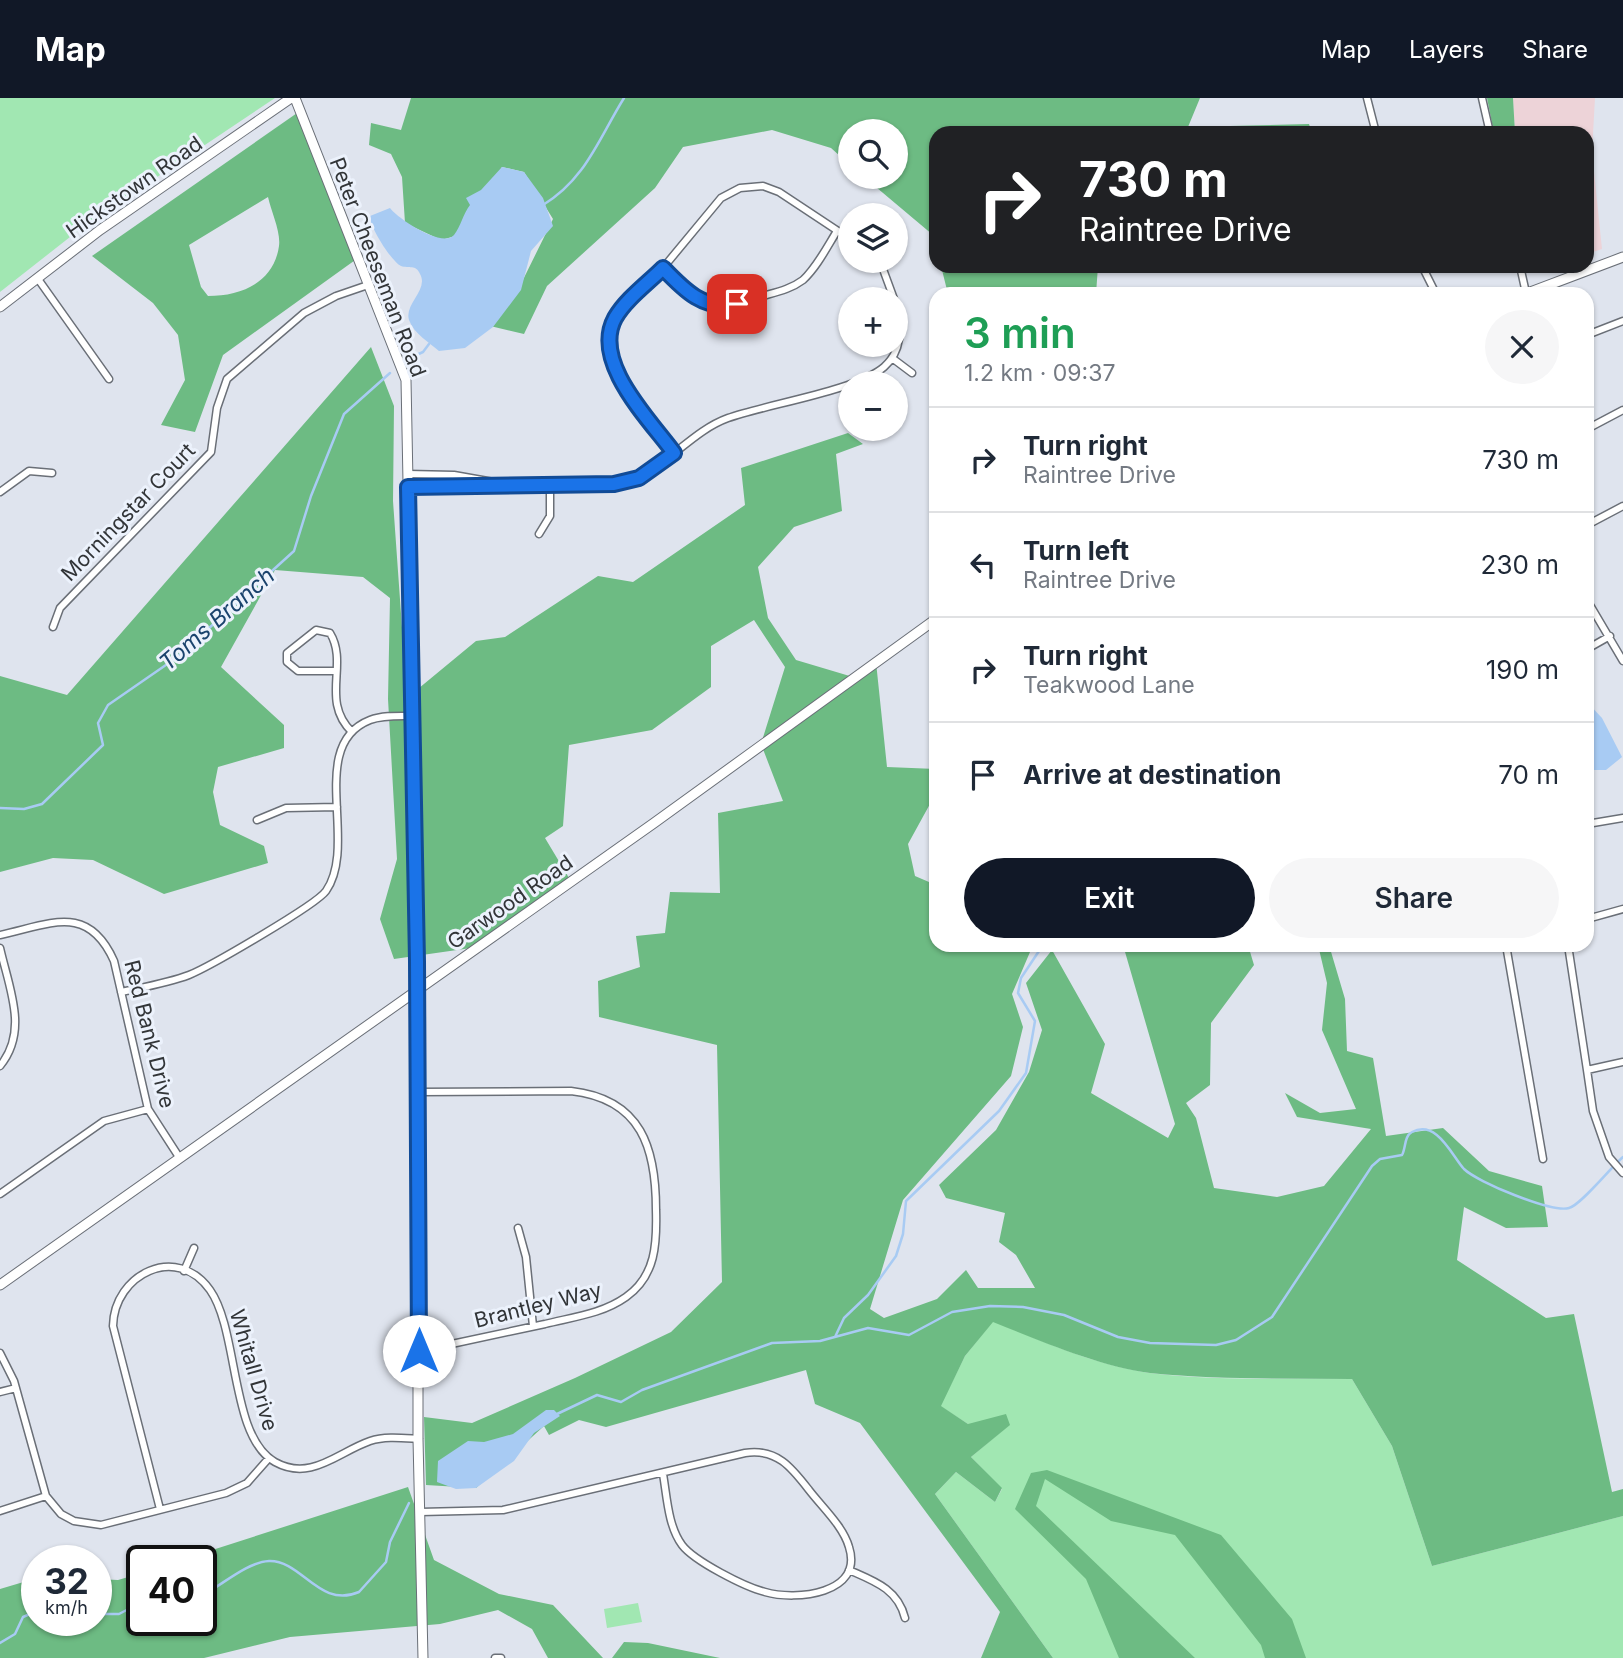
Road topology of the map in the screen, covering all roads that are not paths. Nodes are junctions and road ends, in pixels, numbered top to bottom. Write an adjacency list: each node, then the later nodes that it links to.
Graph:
1 (293, 98): 11 (street, Hickstown Road); 12 (street, Peter Cheeseman Road)
2 (1367, 98): 4 (street)
3 (1482, 98): 5 (street)
4 (1374, 126)
5 (1488, 126)
6 (837, 231): 8 (street); 8 (street)
7 (1623, 257): 9 (street)
8 (663, 268): 22 (street)
9 (1594, 268)
10 (1581, 273): 13 (street)
11 (38, 279): 14 (street, Hickstown Road); 19 (street)
12 (368, 285): 24 (street, Peter Cheeseman Road); 34 (street, Morningstar Court)
13 (1544, 287)
14 (0, 307)
15 (1623, 321): 16 (street)
16 (1594, 332)
17 (891, 358): 18 (street); 22 (street)
18 (912, 373)
19 (109, 379)
20 (1623, 411): 21 (street)
21 (1594, 426)
22 (674, 453): 26 (street)
23 (52, 472): 28 (street)
24 (408, 474): 25 (street); 27 (street, Peter Cheeseman Road)
25 (518, 485): 26 (street); 27 (street)
26 (550, 485): 31 (street)
27 (408, 487): 39 (street, Peter Cheeseman Road)
28 (0, 492)
29 (1623, 506): 30 (street)
30 (1594, 521)
31 (539, 534)
32 (1594, 611): 35 (street)
33 (929, 624): 51 (street, Garwood Road)
34 (53, 627)
35 (1609, 636): 36 (street); 37 (street)
36 (1594, 645)
37 (1623, 661)
38 (335, 671): 38 (street); 40 (street)
39 (413, 716): 40 (street); 51 (street, Peter Cheeseman Road)
40 (352, 732): 41 (street)
41 (337, 807): 43 (street); 52 (street)
42 (1623, 818): 44 (street)
43 (257, 820)
44 (1594, 823)
45 (1623, 909): 46 (street)
46 (1594, 917)
47 (0, 935): 52 (street, Red Bank Drive)
48 (0, 948): 54 (street)
49 (1507, 952): 59 (street)
50 (1569, 952): 55 (street)
51 (418, 989): 56 (street, Peter Cheeseman Road); 58 (street, Garwood Road)
52 (121, 992): 57 (street, Red Bank Drive)
53 (1623, 1062): 55 (street)
54 (0, 1066)
55 (1587, 1070): 60 (street)
56 (418, 1092): 66 (street, Brantley Way); 67 (street, Peter Cheeseman Road)
57 (148, 1109): 58 (street, Red Bank Drive); 61 (street)
58 (179, 1157): 65 (street, Garwood Road)
59 (1543, 1159)
60 (1623, 1173)
61 (0, 1194)
62 (518, 1228): 66 (street)
63 (194, 1248): 64 (street)
64 (184, 1271): 72 (street, Whitall Drive); 75 (street)
65 (0, 1285)
66 (533, 1326): 67 (street, Brantley Way)
67 (419, 1351): 71 (street, Peter Cheeseman Road)
68 (0, 1353): 69 (street)
69 (16, 1388): 70 (street); 74 (street)
70 (0, 1392)
71 (418, 1438): 72 (street, Whitall Drive); 77 (street, Peter Cheeseman Road)
72 (269, 1458): 75 (street)
73 (663, 1474): 77 (street); 78 (street); 78 (street)
74 (46, 1496): 75 (street); 76 (street)
75 (160, 1509)
76 (0, 1511)
77 (420, 1512): 80 (street, Peter Cheeseman Road)
78 (849, 1570): 79 (street)
79 (905, 1618)
80 (424, 1658)
81 (495, 1658): 82 (street)
82 (501, 1658)

